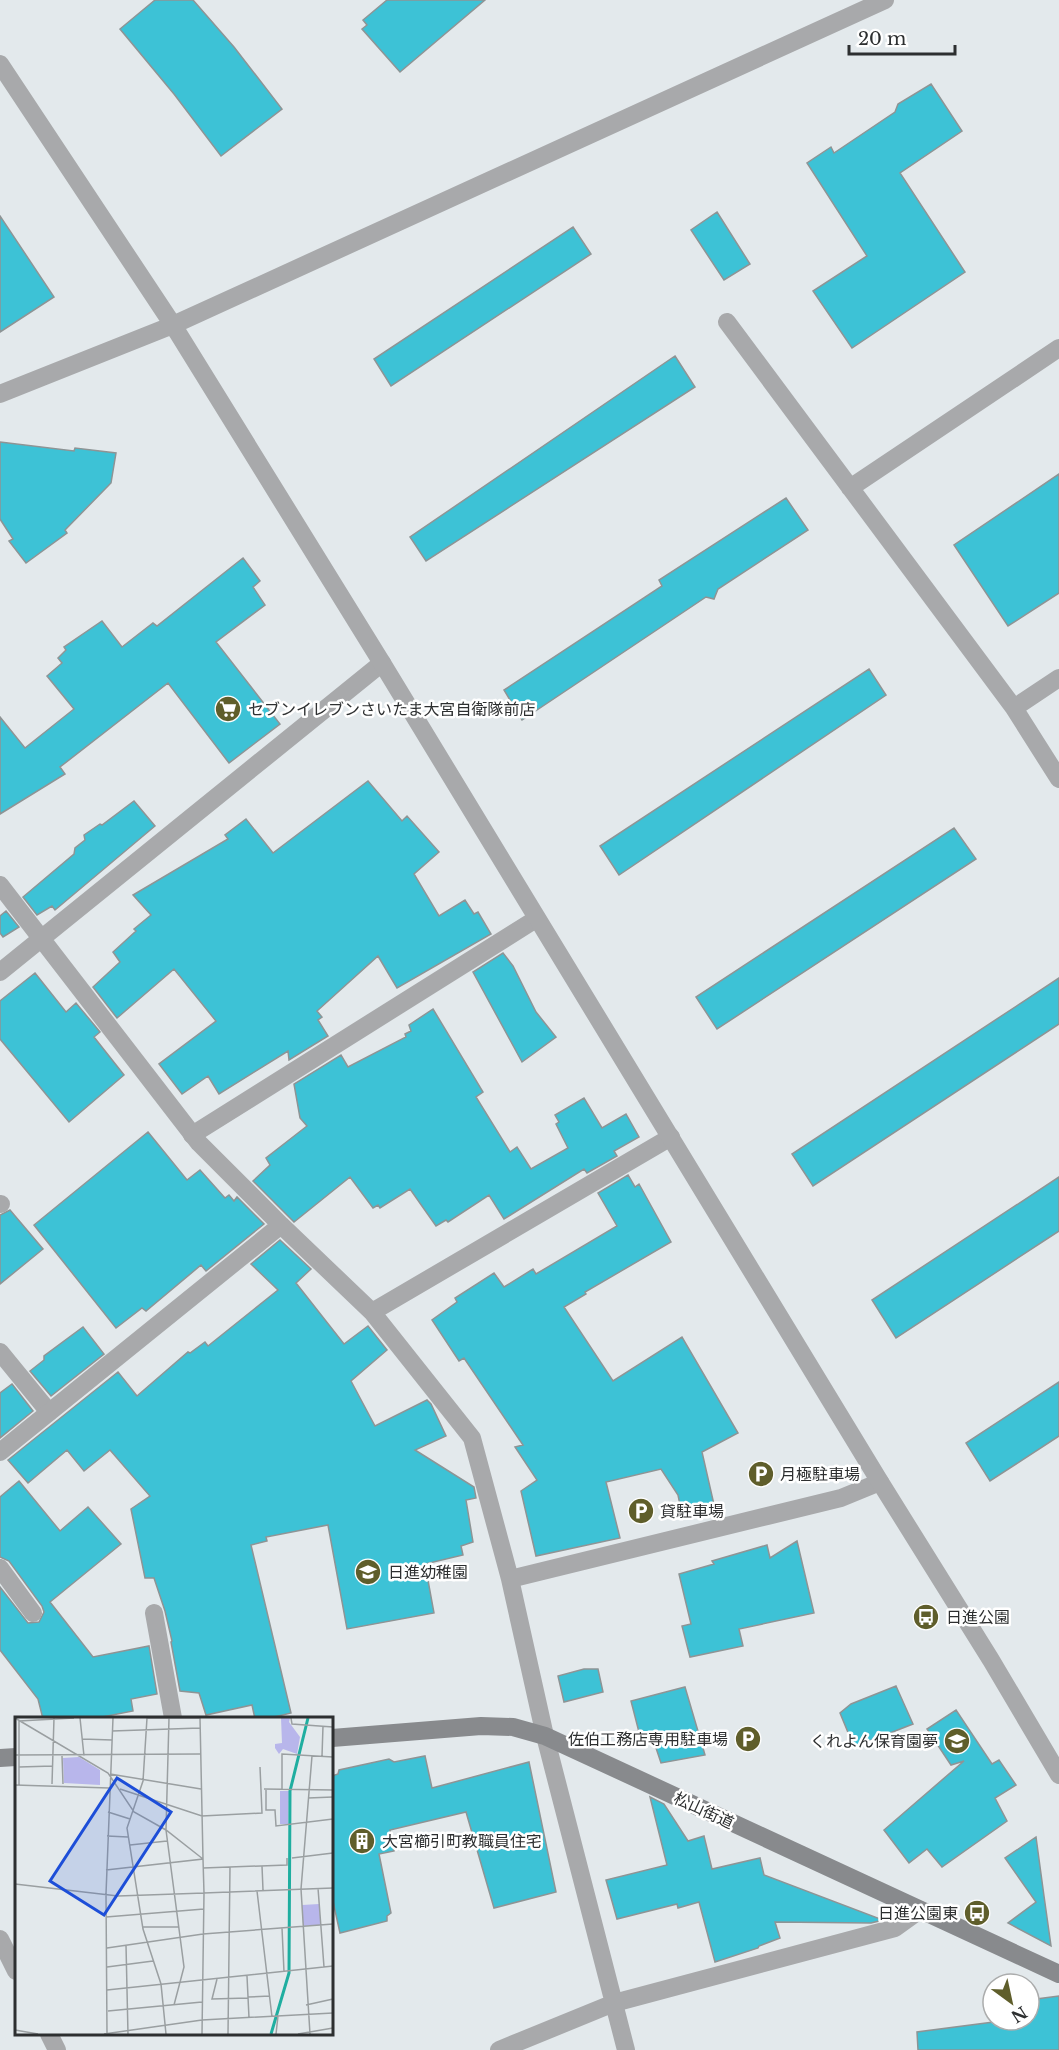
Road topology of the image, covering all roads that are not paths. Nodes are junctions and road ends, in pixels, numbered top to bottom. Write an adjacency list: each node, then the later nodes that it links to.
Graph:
1 (885, 0): 4 (street)
2 (0, 64): 4 (street)
3 (727, 322): 7 (street)
4 (173, 325): 6 (street); 8 (street)
5 (1059, 348): 7 (street)
6 (0, 394)
7 (850, 488): 10 (street)
8 (382, 663): 13 (street); 14 (street)
9 (1059, 678): 10 (street)
10 (1014, 708): 11 (street)
11 (1059, 779)
12 (0, 885): 14 (street)
13 (536, 919): 16 (street); 17 (street)
14 (42, 939): 15 (street); 16 (street)
15 (0, 972)
16 (192, 1135): 18 (street)
17 (671, 1137): 19 (street); 23 (street)
18 (281, 1225): 19 (street); 21 (street)
19 (372, 1312): 25 (street)
20 (0, 1352): 21 (street)
21 (49, 1412): 22 (street)
22 (0, 1452)
23 (880, 1482): 25 (street); 33 (street)
24 (0, 1568): 26 (street)
25 (510, 1579): 29 (street)
26 (33, 1613)
27 (154, 1613): 28 (street)
28 (173, 1717)
29 (545, 1736): 30 (main road, 松山街道); 34 (main road, 松山街道); 38 (street)
30 (333, 1738)
31 (15, 1757): 32 (main road)
32 (0, 1758)
33 (1059, 1775)
34 (920, 1910): 37 (main road, 松山街道); 38 (street)
35 (0, 1940): 36 (street)
36 (15, 1969)
37 (1059, 1974)
38 (614, 2002): 41 (street); 42 (street)
39 (50, 2035): 40 (street)
40 (57, 2050)
41 (499, 2050)
42 (626, 2050)

